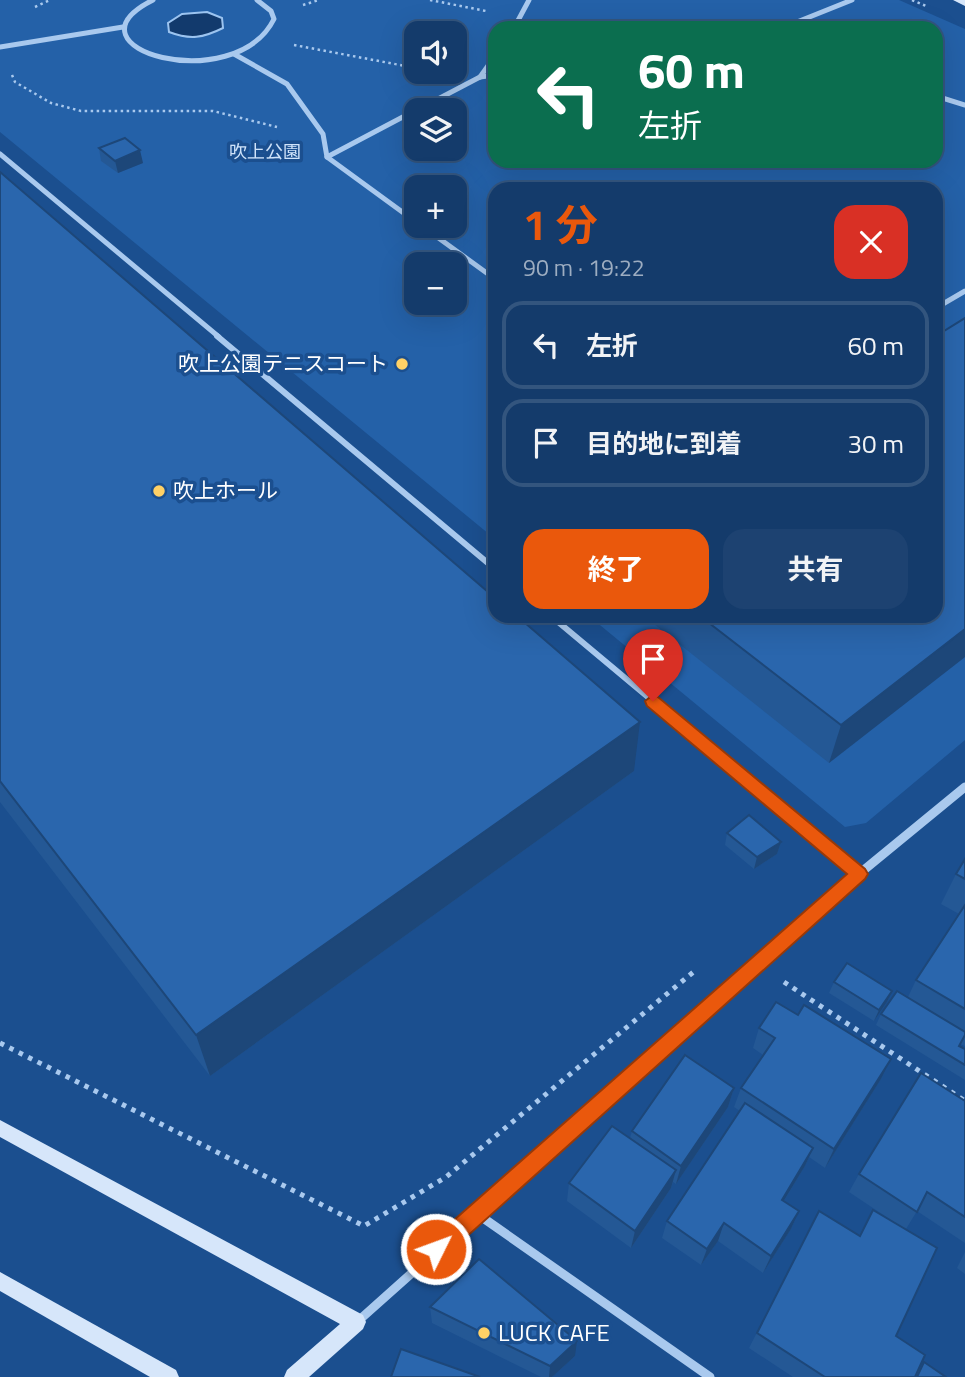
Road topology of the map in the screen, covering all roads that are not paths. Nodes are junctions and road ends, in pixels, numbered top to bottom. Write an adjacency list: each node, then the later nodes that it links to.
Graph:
1 (150, 0): 9 (street)
2 (257, 0): 11 (street)
3 (529, 0): 7 (street)
4 (852, 0): 8 (street)
5 (957, 0): 6 (street)
6 (965, 4)
7 (517, 21)
8 (800, 21)
9 (123, 27): 10 (street); 11 (street)
10 (1, 47)
11 (234, 54): 20 (street)
12 (488, 66): 14 (street)
13 (488, 76): 14 (street)
14 (480, 77): 15 (street)
15 (440, 98)
16 (943, 98): 17 (street)
17 (965, 105)
18 (404, 117): 20 (street)
19 (0, 154): 26 (street)
20 (327, 157): 21 (street)
21 (404, 213)
22 (439, 238): 23 (street)
23 (488, 274)
24 (965, 291): 25 (street)
25 (943, 304)
26 (488, 563)
27 (559, 623): 29 (street)
28 (965, 787): 29 (street)
29 (859, 874): 31 (street)
30 (0, 1128): 33 (street)
31 (476, 1213): 33 (street); 36 (street)
32 (0, 1281): 34 (street)
33 (356, 1322): 35 (street)
34 (169, 1377)
35 (295, 1377)
36 (710, 1377)

